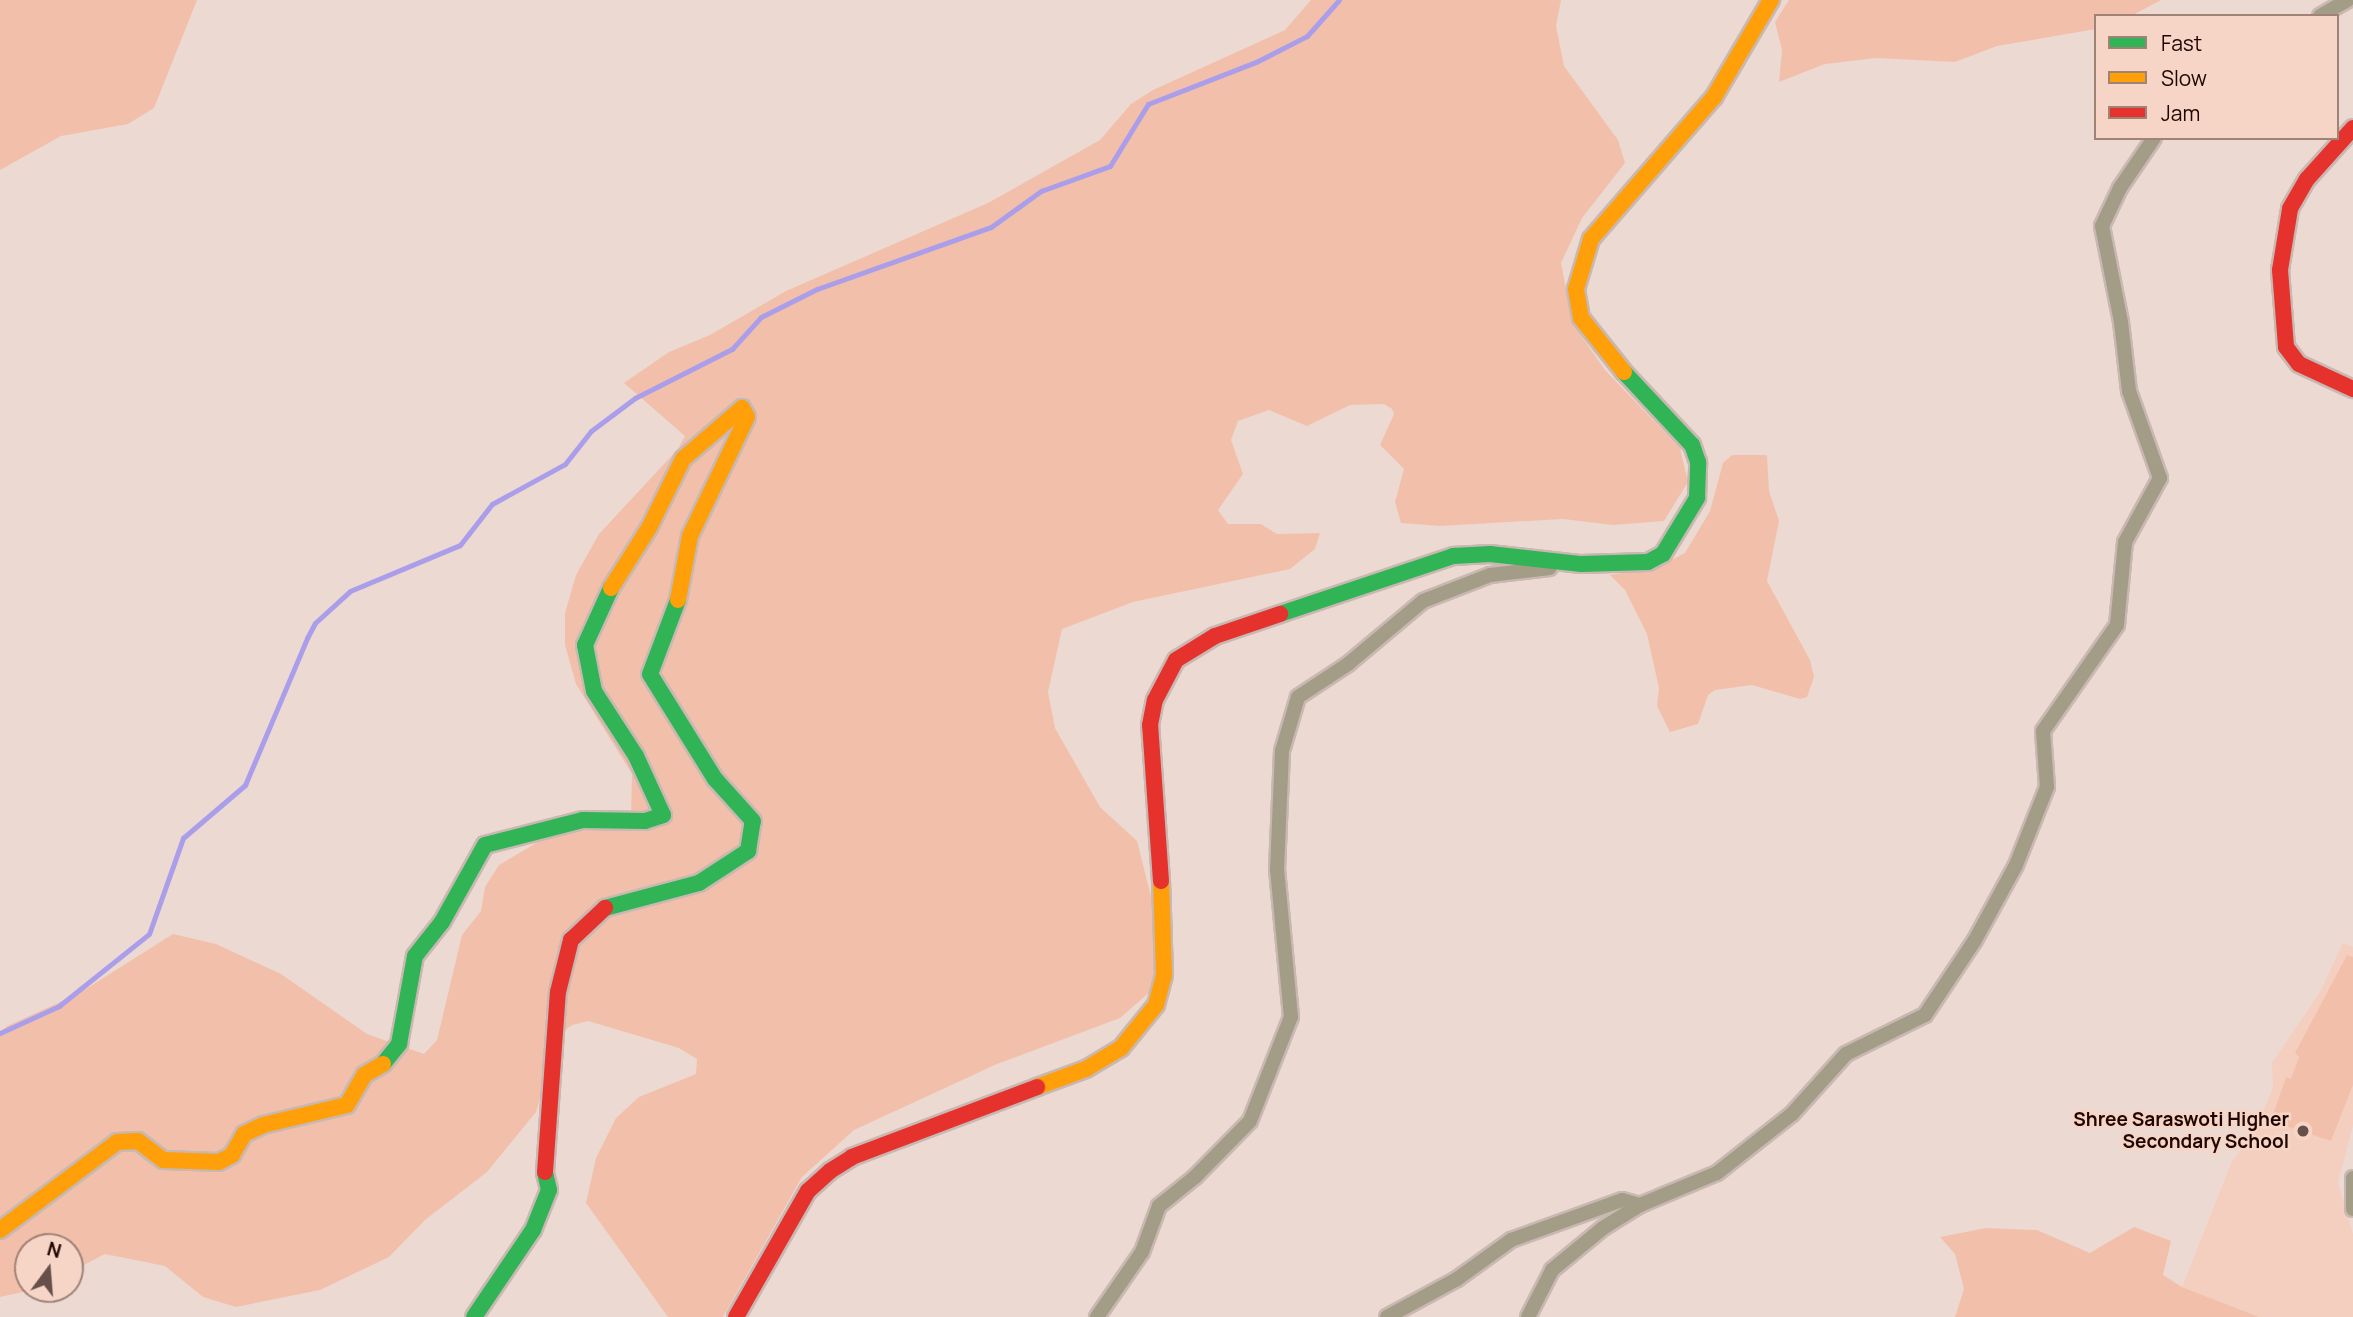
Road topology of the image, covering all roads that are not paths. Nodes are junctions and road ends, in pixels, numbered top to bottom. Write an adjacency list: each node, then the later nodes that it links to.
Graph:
1 (1771, 0): 7 (street)
2 (2348, 0): 3 (street)
3 (2324, 14)
4 (2353, 128): 6 (street)
5 (2153, 140): 9 (street)
6 (2353, 389)
7 (1581, 564): 13 (street); 14 (street)
8 (2353, 1178): 10 (street)
9 (1640, 1205): 15 (street); 16 (street)
10 (2353, 1209)
11 (0, 1230): 12 (street)
12 (474, 1317)
13 (736, 1317)
14 (1097, 1317)
15 (1387, 1317)
16 (1528, 1317)

